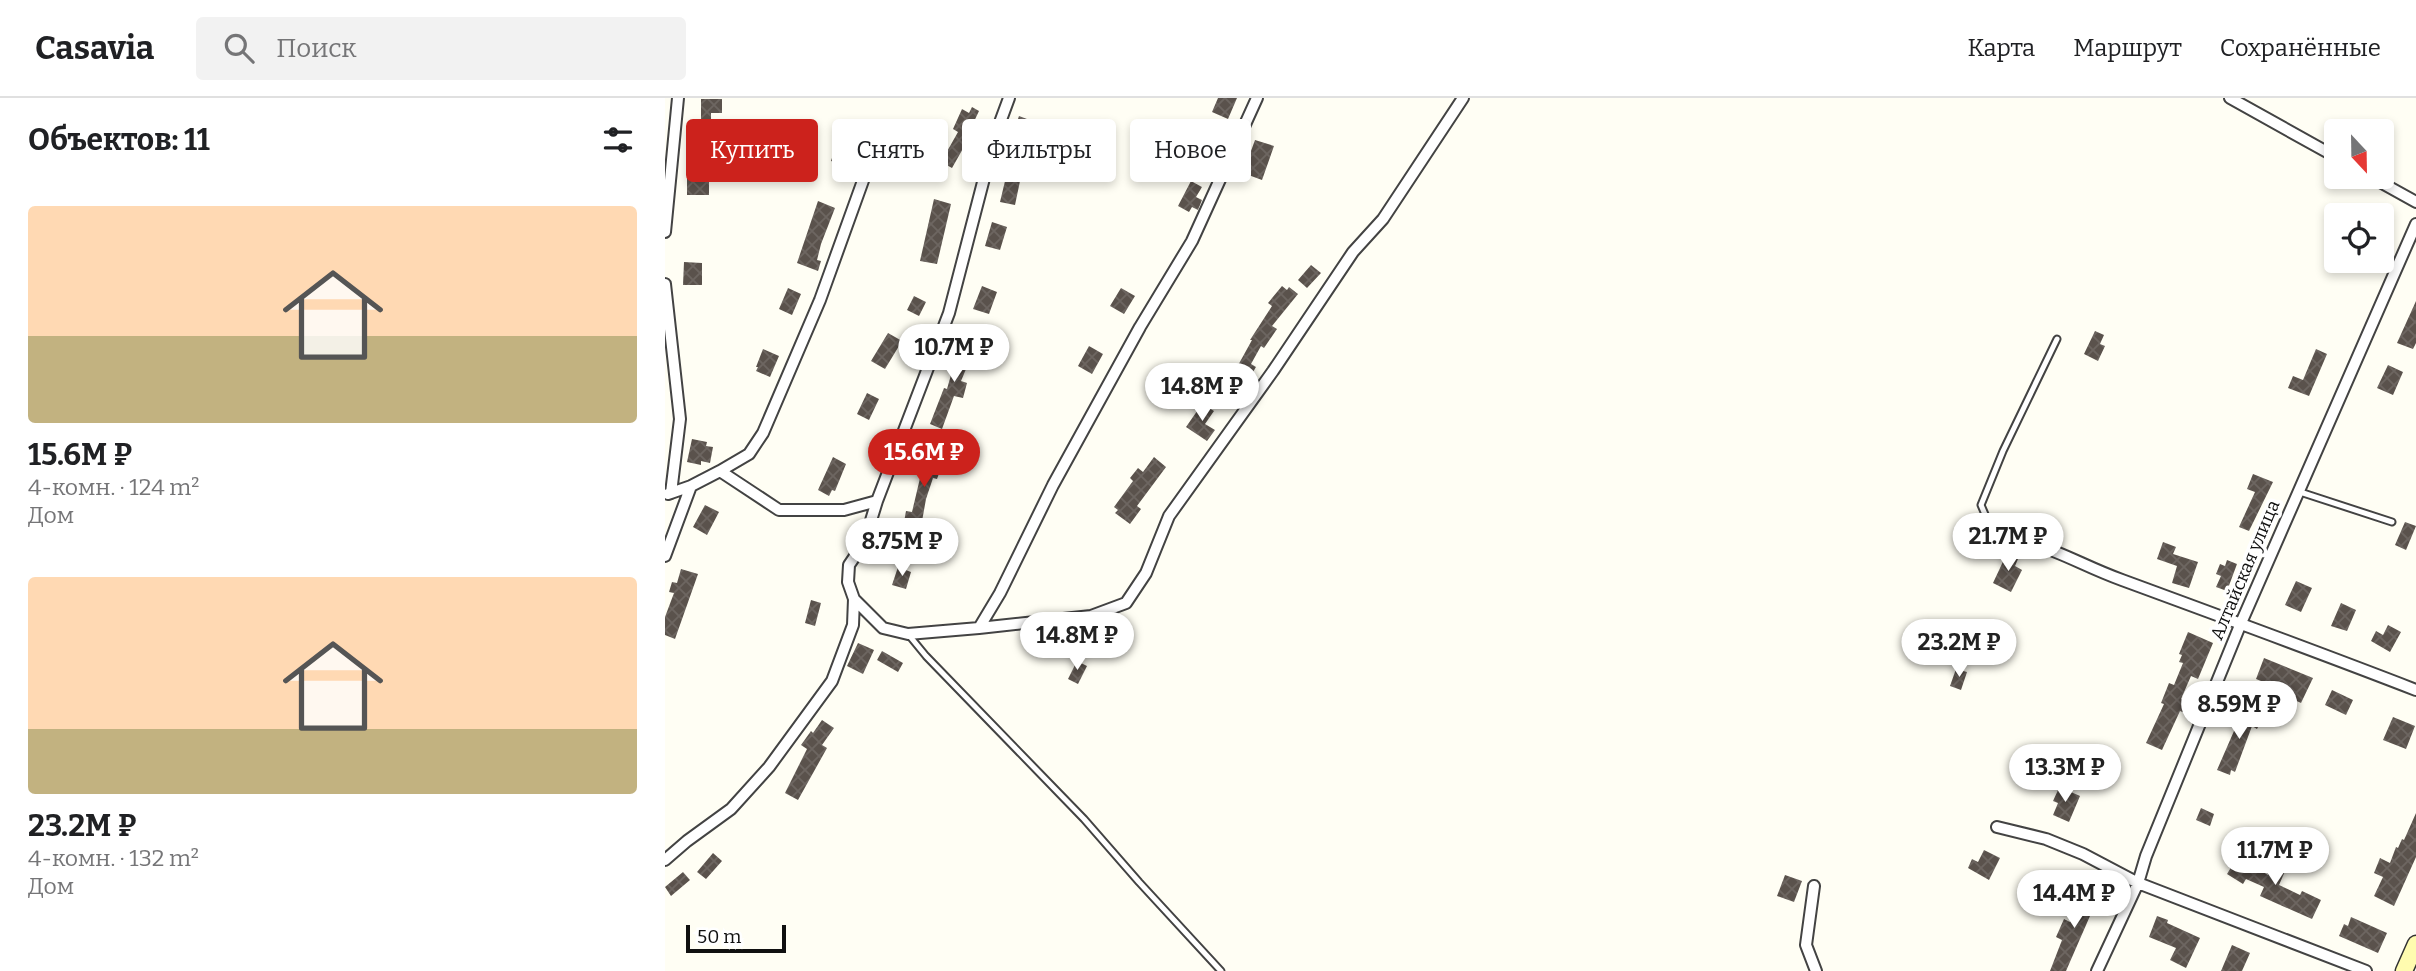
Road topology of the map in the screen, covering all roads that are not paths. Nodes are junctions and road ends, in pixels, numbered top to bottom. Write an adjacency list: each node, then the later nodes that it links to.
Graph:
1 (678, 98): 11 (street)
2 (1009, 98): 18 (street)
3 (1257, 98): 25 (street)
4 (1463, 98): 25 (street)
5 (2231, 98): 6 (street)
6 (2324, 150)
7 (863, 182): 14 (street)
8 (2393, 189): 9 (street)
9 (2416, 202)
10 (2416, 224): 16 (street, Алтайская улица)
11 (665, 232)
12 (665, 284): 17 (street)
13 (2057, 339): 21 (lane)
14 (720, 471): 15 (street); 18 (street)
15 (691, 486): 17 (street); 22 (street)
16 (2297, 491): 19 (lane); 24 (street, Алтайская улица)
17 (668, 494)
18 (877, 501): 23 (street)
19 (2392, 522)
20 (1987, 537): 21 (street)
21 (2003, 538): 24 (street)
22 (665, 556)
23 (854, 599): 26 (street); 29 (street)
24 (2241, 623): 27 (street); 30 (street, Алтайская улица)
25 (979, 628): 26 (street)
26 (908, 634): 33 (lane)
27 (2416, 690)
28 (1997, 827): 30 (street)
29 (665, 860)
30 (2138, 883): 35 (street, Алтайская улица); 36 (street)
31 (1814, 886): 34 (street)
32 (2416, 944): 37 (main road)
33 (1221, 971)
34 (1816, 971)
35 (2097, 971)
36 (2365, 971)
37 (2404, 971)

